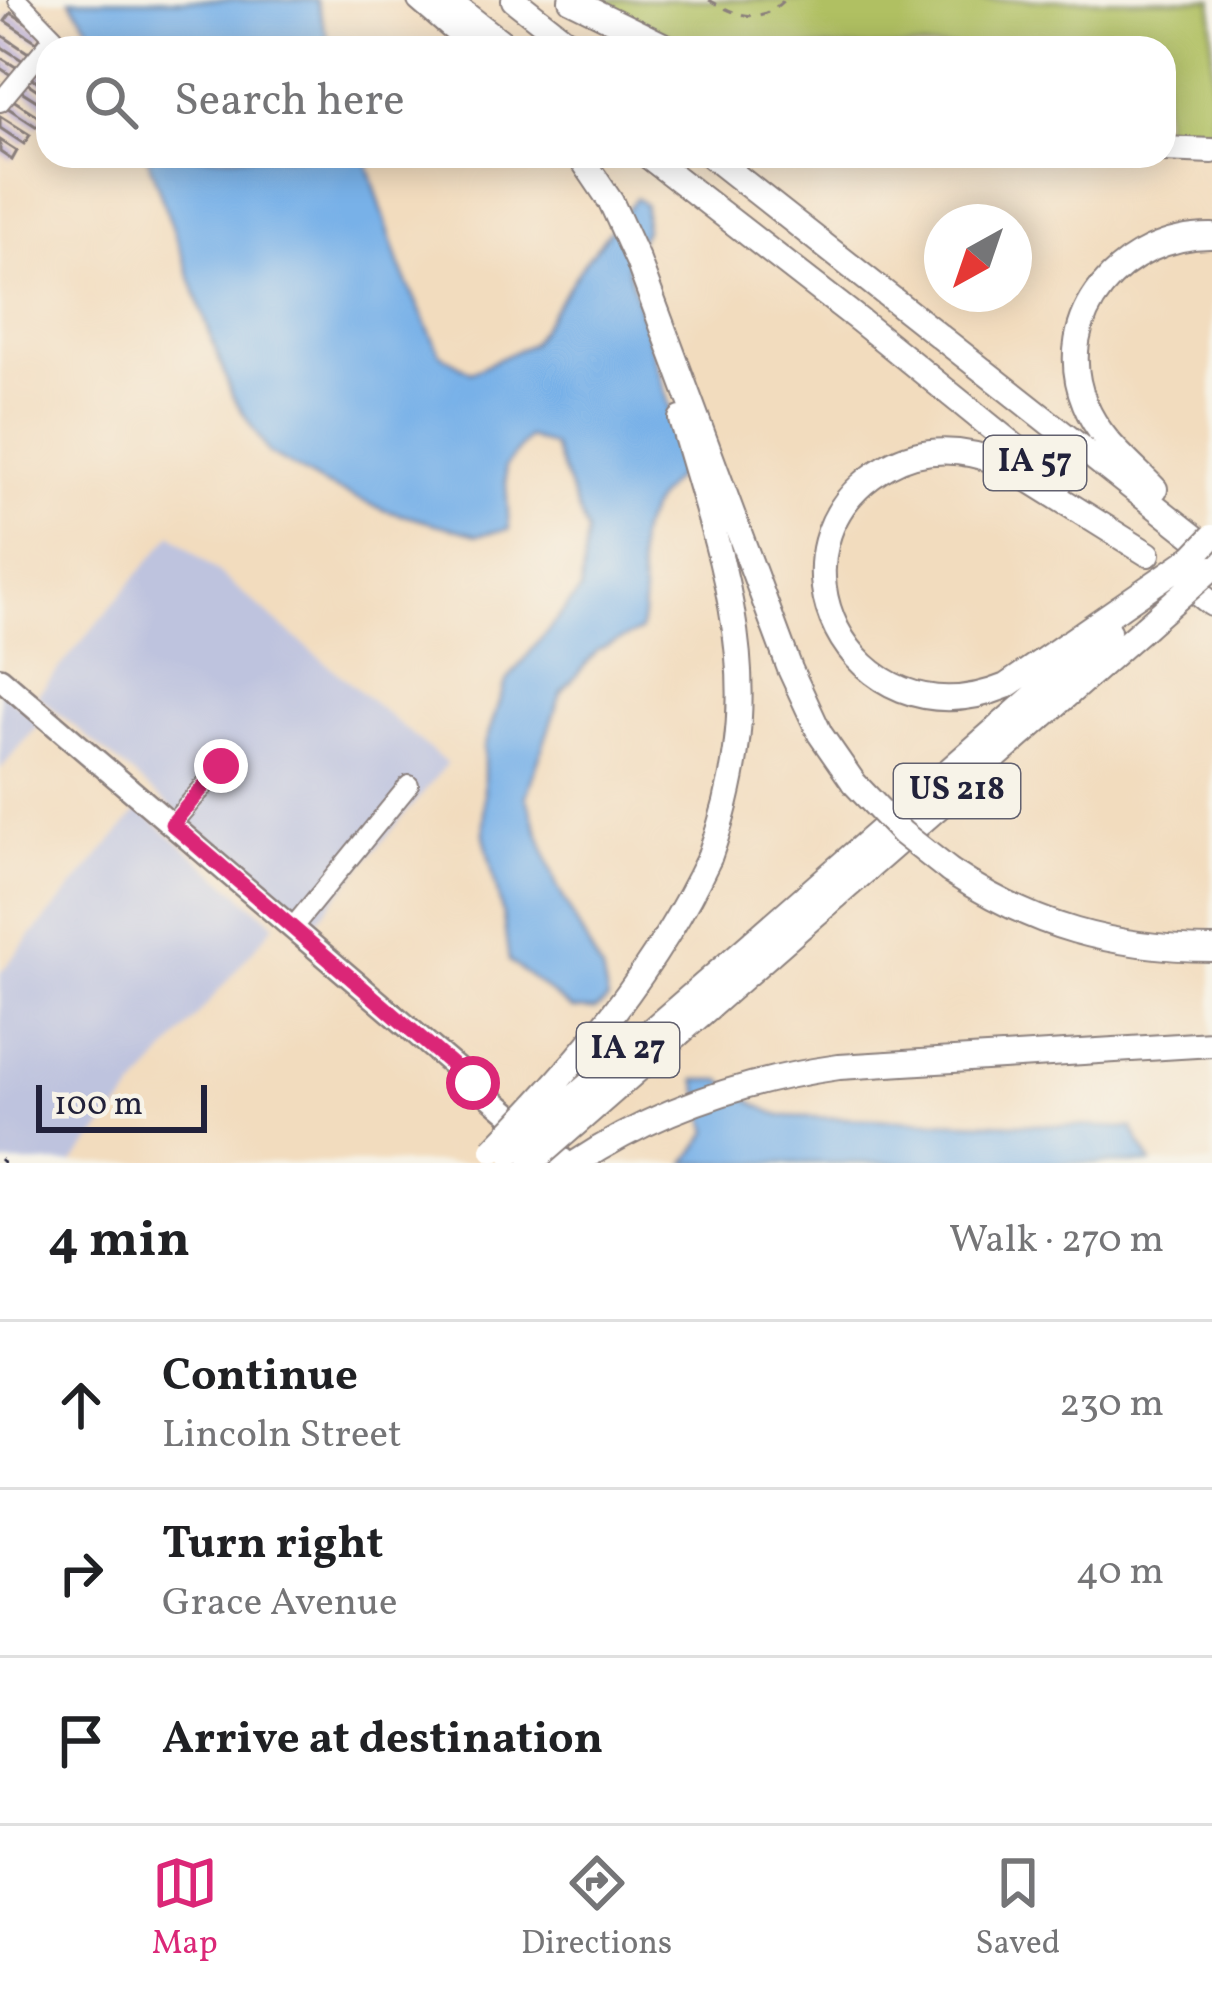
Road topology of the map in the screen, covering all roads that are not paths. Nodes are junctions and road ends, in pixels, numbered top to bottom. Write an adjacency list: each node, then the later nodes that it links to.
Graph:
1 (18, 0): 6 (street)
2 (420, 0): 7 (highway)
3 (447, 0): 8 (highway)
4 (514, 0): 9 (highway)
5 (571, 0): 10 (highway)
6 (52, 36)
7 (462, 36)
8 (493, 36)
9 (559, 36)
10 (644, 36)
11 (36, 59): 12 (street)
12 (0, 102)
13 (1176, 150): 14 (highway)
14 (1212, 151)
15 (588, 168): 19 (highway)
16 (663, 168): 21 (highway, IA 57)
17 (726, 168): 20 (highway)
18 (1212, 236): 20 (highway)
19 (728, 536): 31 (highway, bridge); 33 (highway, bridge)
20 (1209, 550): 24 (highway, bridge)
21 (1148, 554): 23 (highway, IA 57); 24 (highway)
22 (1212, 580): 24 (highway, bridge)
23 (1212, 604)
24 (1130, 616): 30 (highway, US 218)
25 (0, 678): 28 (main road)
26 (221, 766): 28 (street)
27 (409, 785): 29 (street)
28 (172, 824): 29 (main road)
29 (293, 926): 35 (main road)
30 (761, 948): 33 (highway, IA 27, bridge); 34 (highway, US 218, bridge)
31 (1212, 949)
32 (1212, 1044): 36 (highway)
33 (494, 1159)
34 (531, 1163)
35 (567, 1163)
36 (576, 1163)

